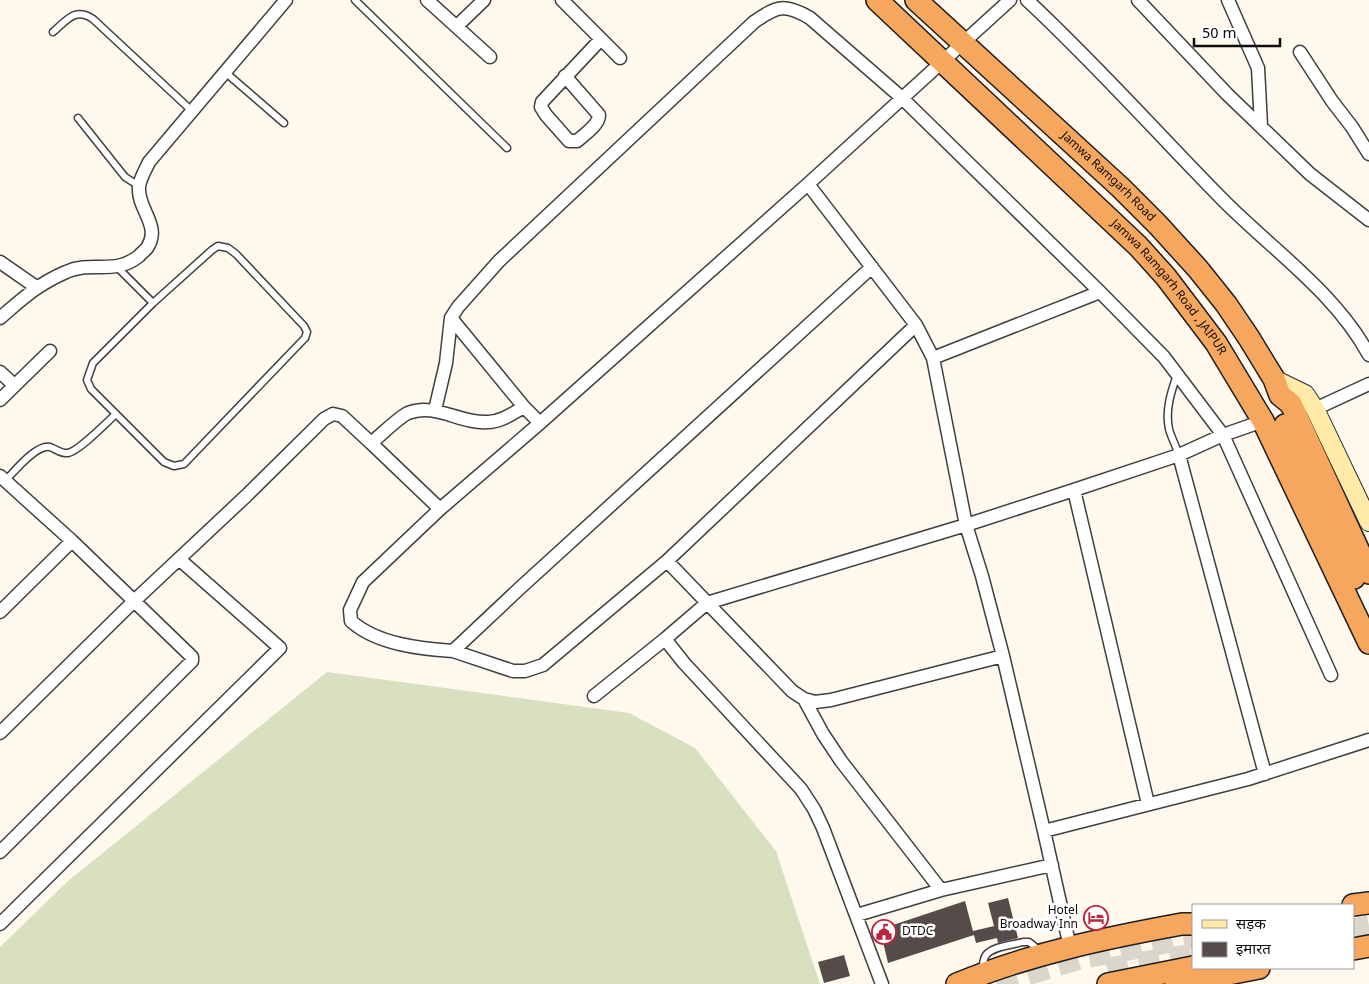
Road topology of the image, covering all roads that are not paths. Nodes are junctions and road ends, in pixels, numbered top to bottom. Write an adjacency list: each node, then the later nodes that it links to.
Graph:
1 (286, 0): 20 (street)
2 (354, 0): 27 (lane)
3 (427, 0): 12 (street)
4 (484, 0): 12 (street)
5 (562, 0): 14 (street)
6 (877, 0): 19 (highway, Jamwa Ramgarh Road , JAIPUR)
7 (916, 0): 15 (highway, Jamwa Ramgarh Road)
8 (1010, 0): 15 (street)
9 (1027, 0): 44 (street)
10 (1138, 0): 26 (street)
11 (1228, 0): 26 (street)
12 (457, 26): 17 (street)
13 (53, 32): 23 (lane)
14 (601, 39): 18 (street); 21 (street)
15 (963, 43): 19 (street); 31 (highway, Jamwa Ramgarh Road)
16 (1300, 52): 28 (street)
17 (490, 57)
18 (620, 58)
19 (943, 62): 22 (street); 32 (highway, Jamwa Ramgarh Road , JAIPUR)
20 (225, 72): 23 (street); 25 (lane)
21 (565, 76): 21 (street)
22 (902, 98): 29 (street); 38 (street); 41 (street)
23 (192, 111): 30 (street)
24 (78, 118): 30 (lane)
25 (284, 123)
26 (1261, 126): 33 (street)
27 (507, 148)
28 (1369, 154)
29 (808, 184): 36 (street); 57 (street)
30 (139, 186): 35 (street)
31 (1120, 187): 32 (highway); 50 (highway, Jamwa Ramgarh Road)
32 (1100, 210): 56 (highway, Jamwa Ramgarh Road , JAIPUR)
33 (1369, 220)
34 (0, 262): 37 (street)
35 (117, 267): 37 (street); 39 (lane)
36 (872, 267): 42 (street); 77 (street)
37 (36, 287): 40 (street)
38 (1100, 292): 45 (street); 47 (street)
39 (153, 303): 55 (lane); 55 (lane)
40 (0, 318)
41 (451, 318): 52 (street); 54 (street)
42 (916, 325): 45 (street); 69 (street)
43 (50, 351): 49 (street)
44 (1369, 354)
45 (933, 358): 66 (street)
46 (0, 372): 49 (street)
47 (1177, 375): 58 (street); 61 (lane)
48 (1369, 384): 53 (street)
49 (14, 385): 51 (street)
50 (1277, 387): 53 (main road); 60 (highway)
51 (0, 400)
52 (524, 407): 54 (street); 57 (street)
53 (1315, 409): 65 (main road)
54 (435, 410): 59 (street)
55 (116, 414): 62 (lane)
56 (1264, 421): 58 (street); 76 (highway, Jamwa Ramgarh Road , JAIPUR)
57 (540, 423): 64 (street)
58 (1223, 435): 61 (street); 79 (street)
59 (371, 443): 64 (street); 68 (street)
60 (1304, 448): 70 (highway); 74 (highway)
61 (1179, 455): 63 (street); 84 (street)
62 (2, 481): 67 (street)
63 (1074, 490): 66 (street); 85 (street)
64 (440, 509): 77 (street)
65 (1369, 522)
66 (966, 525): 72 (street); 78 (street)
67 (72, 541): 71 (street); 73 (street)
68 (180, 559): 71 (street); 93 (street)
69 (668, 561): 72 (street); 77 (street)
70 (1369, 572)
71 (133, 602): 82 (street); 87 (street)
72 (707, 602): 75 (street); 81 (street)
73 (0, 612)
74 (1369, 612)
75 (665, 639): 80 (street); 92 (street)
76 (1369, 643)
77 (454, 651)
78 (1003, 656): 81 (street); 86 (street)
79 (1332, 674)
80 (594, 696)
81 (804, 699): 89 (street)
82 (0, 733)
83 (1369, 740): 84 (street)
84 (1265, 774): 85 (street)
85 (1148, 804): 86 (street)
86 (1044, 831): 88 (street)
87 (0, 852)
88 (1052, 865): 89 (street); 98 (street)
89 (942, 890): 92 (street)
90 (1369, 903): 91 (highway)
91 (1354, 905)
92 (857, 915): 102 (street)
93 (0, 924)
94 (1192, 924): 98 (highway)
95 (1369, 934): 96 (highway)
96 (1354, 937)
97 (1369, 946): 99 (highway)
98 (1070, 947): 103 (highway)
99 (1354, 949)
100 (1192, 968): 104 (highway)
101 (1254, 969): 105 (highway)
102 (882, 984)
103 (957, 984)
104 (1108, 984)
105 (1176, 984)

